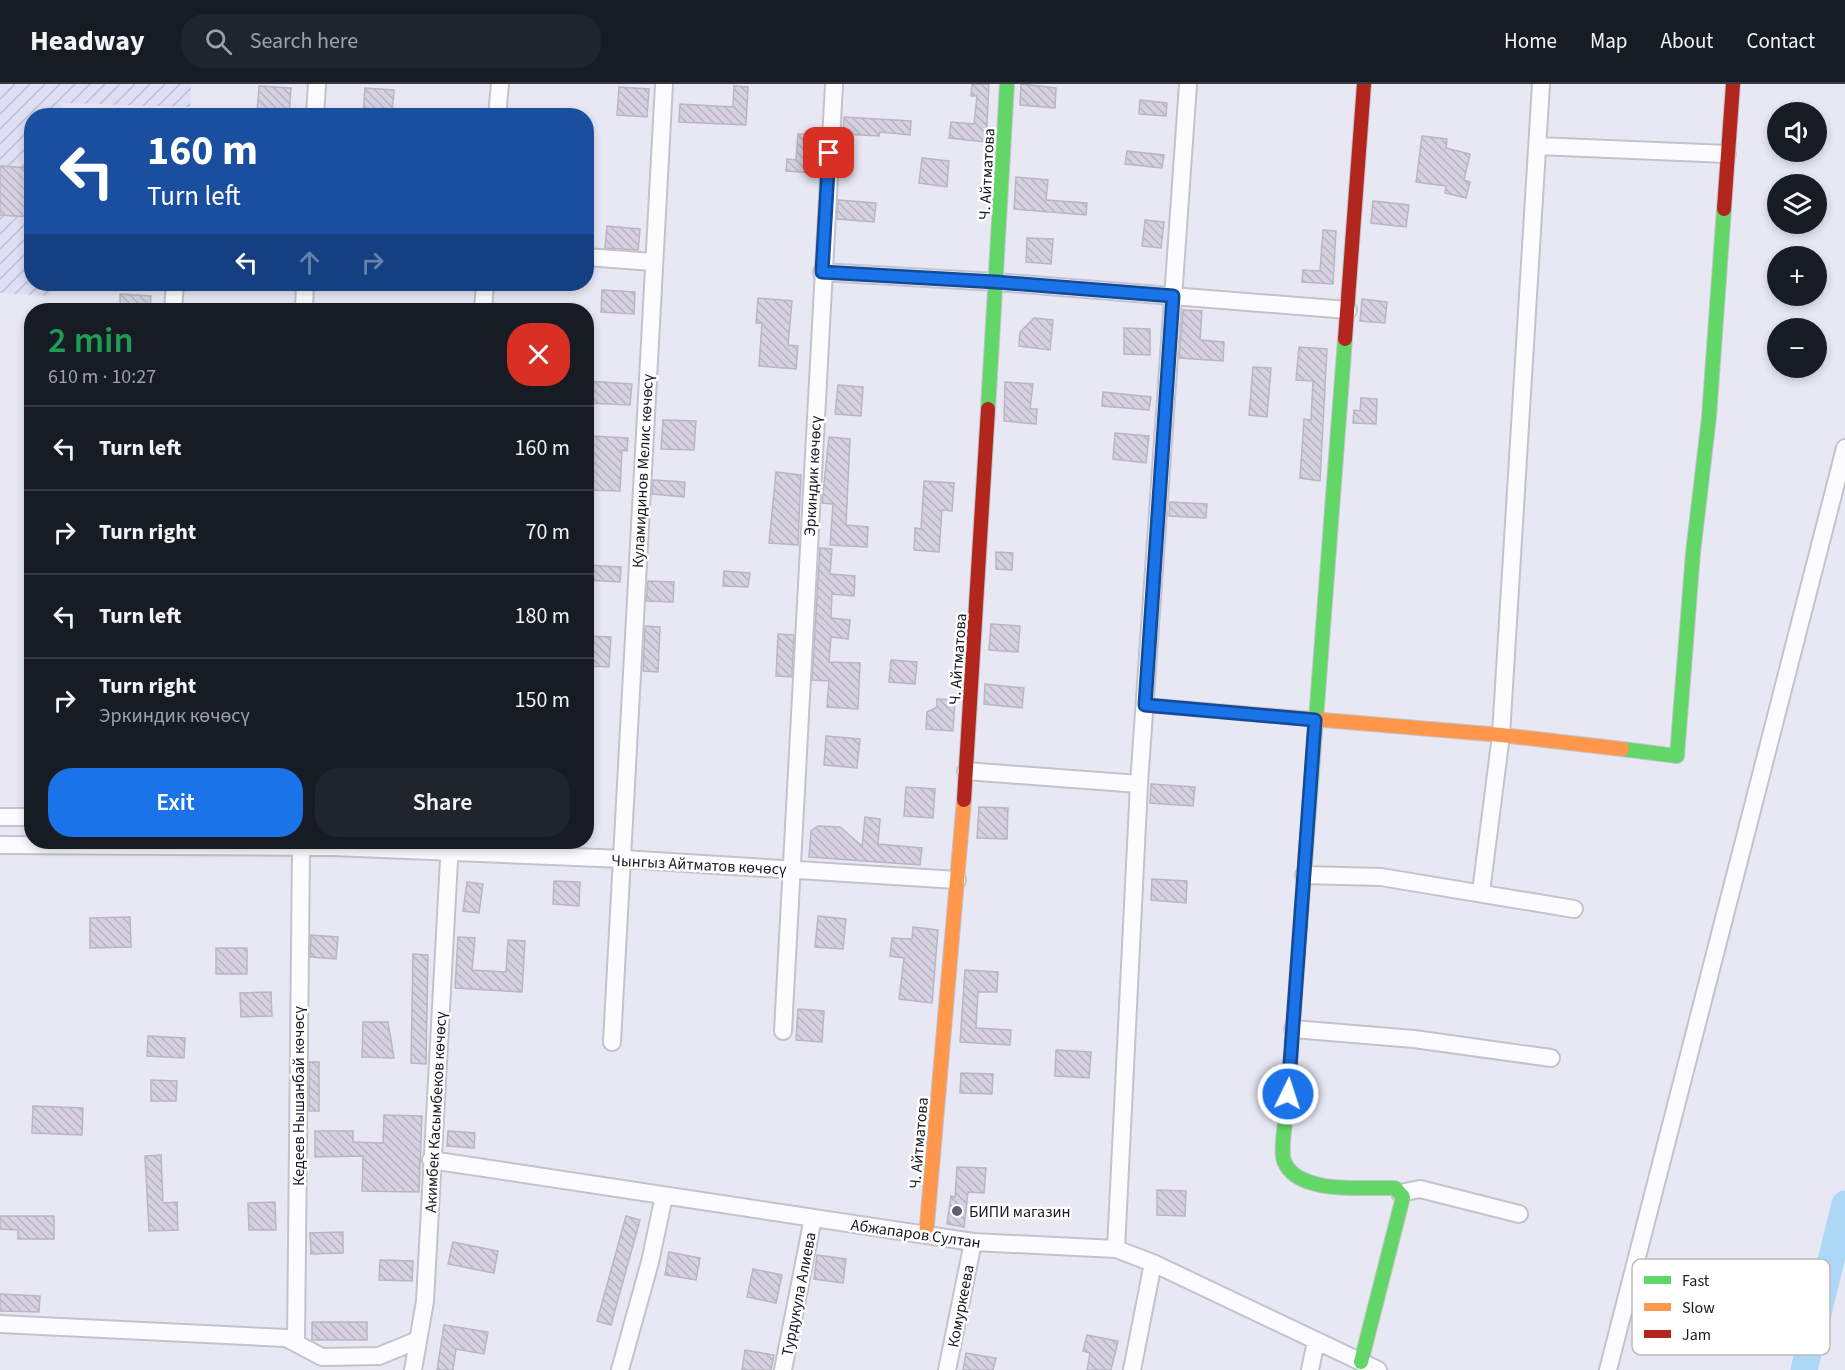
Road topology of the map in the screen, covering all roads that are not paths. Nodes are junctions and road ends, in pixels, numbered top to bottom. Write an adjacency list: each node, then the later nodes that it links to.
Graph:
1 (317, 84): 10 (street)
2 (500, 84): 11 (street)
3 (664, 84): 15 (street, Куламидинов Мелис көчөсү)
4 (834, 84): 16 (street, Эркиндик көчөсү)
5 (1007, 84): 17 (street, Ч. Айтматова)
6 (1188, 84): 18 (street)
7 (1364, 84): 19 (street)
8 (1541, 84): 12 (street)
9 (1733, 84): 13 (street)
10 (316, 108)
11 (498, 108)
12 (1538, 146): 13 (street); 23 (street)
13 (1727, 154): 23 (street)
14 (594, 258): 15 (street)
15 (653, 262): 33 (street, Куламидинов Мелис көчөсү)
16 (822, 272): 17 (street); 34 (street, Эркиндик көчөсү)
17 (996, 282): 18 (street); 24 (street, Ч. Айтматова)
18 (1173, 296): 19 (street); 21 (street)
19 (1348, 309): 22 (street)
20 (1845, 448): 51 (street)
21 (1145, 705): 22 (street); 25 (street)
22 (1315, 720): 23 (street); 35 (street)
23 (1500, 735): 37 (street)
24 (966, 771): 25 (street); 36 (street, Ч. Айтматова)
25 (1139, 784): 50 (street)
26 (0, 817): 27 (street)
27 (24, 817)
28 (0, 845): 29 (street, Чынгыз Айтматов көчөсү)
29 (24, 845)
30 (301, 849): 57 (street, Кедеев Нышанбай көчөсү)
31 (450, 849): 43 (street, Акимбек Касымбеков көчөсү)
32 (479, 849): 33 (street, Чынгыз Айтматов көчөсү)
33 (622, 859): 34 (street, Чынгыз Айтматов көчөсү); 41 (street, Куламидинов Мелис көчөсү)
34 (792, 869): 36 (street, Чынгыз Айтматов көчөсү); 40 (street, Эркиндик көчөсү)
35 (1304, 875): 37 (street); 39 (street)
36 (957, 880): 48 (street, Ч. Айтматова)
37 (1480, 892): 38 (street)
38 (1574, 909)
39 (1293, 1029): 42 (street); 44 (street)
40 (783, 1031)
41 (612, 1042)
42 (1551, 1058)
43 (432, 1160): 45 (street, Абжапаров Султан); 55 (street, Акимбек Касымбеков көчөсү)
44 (1400, 1193): 46 (street); 58 (street)
45 (664, 1196): 47 (street, Абжапаров Султан); 60 (street)
46 (1519, 1214)
47 (813, 1218): 48 (street, Абжапаров Султан); 61 (street, Турдукула Алиева)
48 (926, 1236): 49 (street, Абжапаров Султан)
49 (973, 1242): 50 (street, Абжапаров Султан); 62 (street, Комуркеева)
50 (1116, 1249): 52 (street, Абжапаров Султан)
51 (1637, 1259)
52 (1153, 1263): 56 (street, Абжапаров Султан); 63 (street)
53 (1632, 1277): 66 (street)
54 (0, 1324): 57 (street)
55 (418, 1340): 57 (street); 59 (street, Акимбек Касымбеков көчөсү)
56 (1316, 1341): 58 (street, Абжапаров Султан); 64 (street)
57 (296, 1343)
58 (1361, 1362): 65 (street, Абжапаров Султан)
59 (412, 1370)
60 (620, 1370)
61 (783, 1370)
62 (947, 1370)
63 (1132, 1370)
64 (1310, 1370)
65 (1378, 1370)
66 (1608, 1370)

